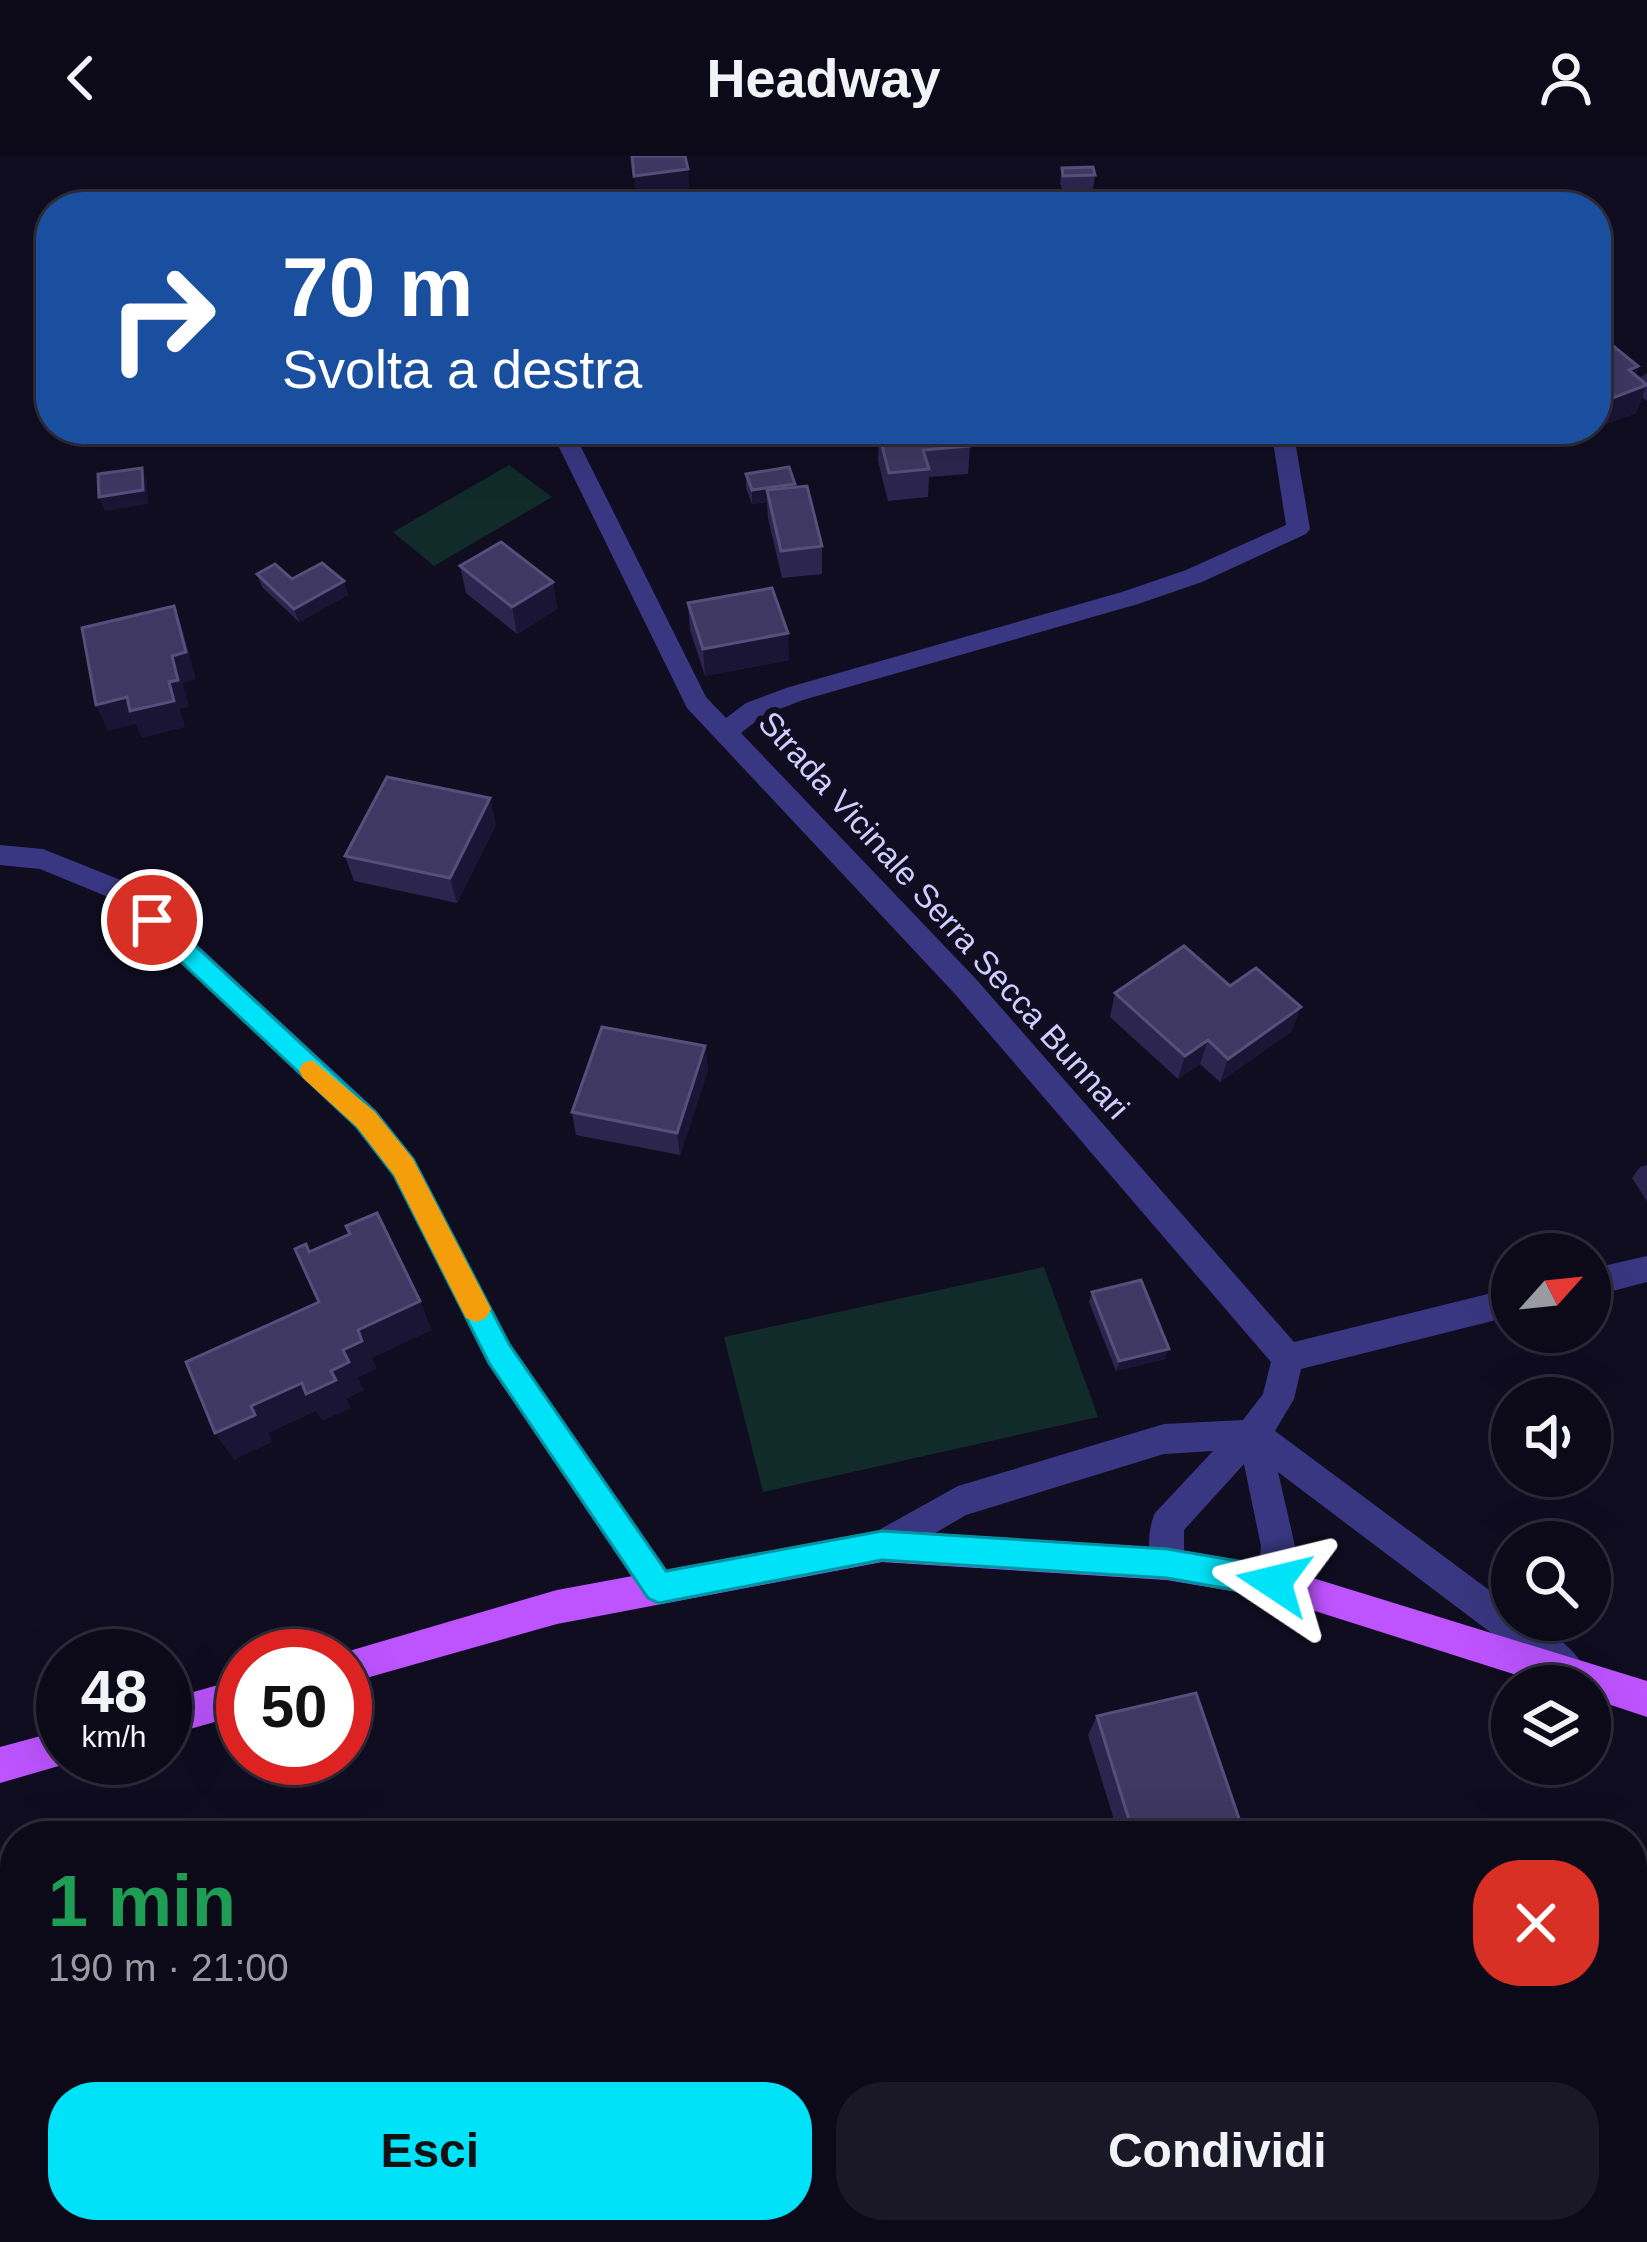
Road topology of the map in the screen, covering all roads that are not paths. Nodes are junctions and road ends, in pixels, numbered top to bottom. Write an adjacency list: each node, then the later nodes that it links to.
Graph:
1 (568, 444): 3 (street)
2 (1284, 444): 3 (street, Strada Vicinale Serra Secca Bunnari)
3 (725, 732): 8 (street, Strada Vicinale Serra Secca Bunnari)
4 (0, 855): 13 (street)
5 (1647, 1269): 6 (street)
6 (1611, 1278)
7 (1491, 1307): 8 (street)
8 (1288, 1358): 9 (street)
9 (1254, 1435): 10 (street); 11 (street); 12 (street); 16 (street)
10 (882, 1546): 11 (main road); 13 (main road)
11 (1167, 1564): 12 (main road)
12 (1274, 1582): 15 (main road)
13 (659, 1588): 14 (main road)
14 (372, 1659)
15 (1547, 1665)
16 (1562, 1665)
17 (1611, 1686): 18 (main road)
18 (1647, 1699)
19 (36, 1756): 20 (main road)
20 (0, 1766)

